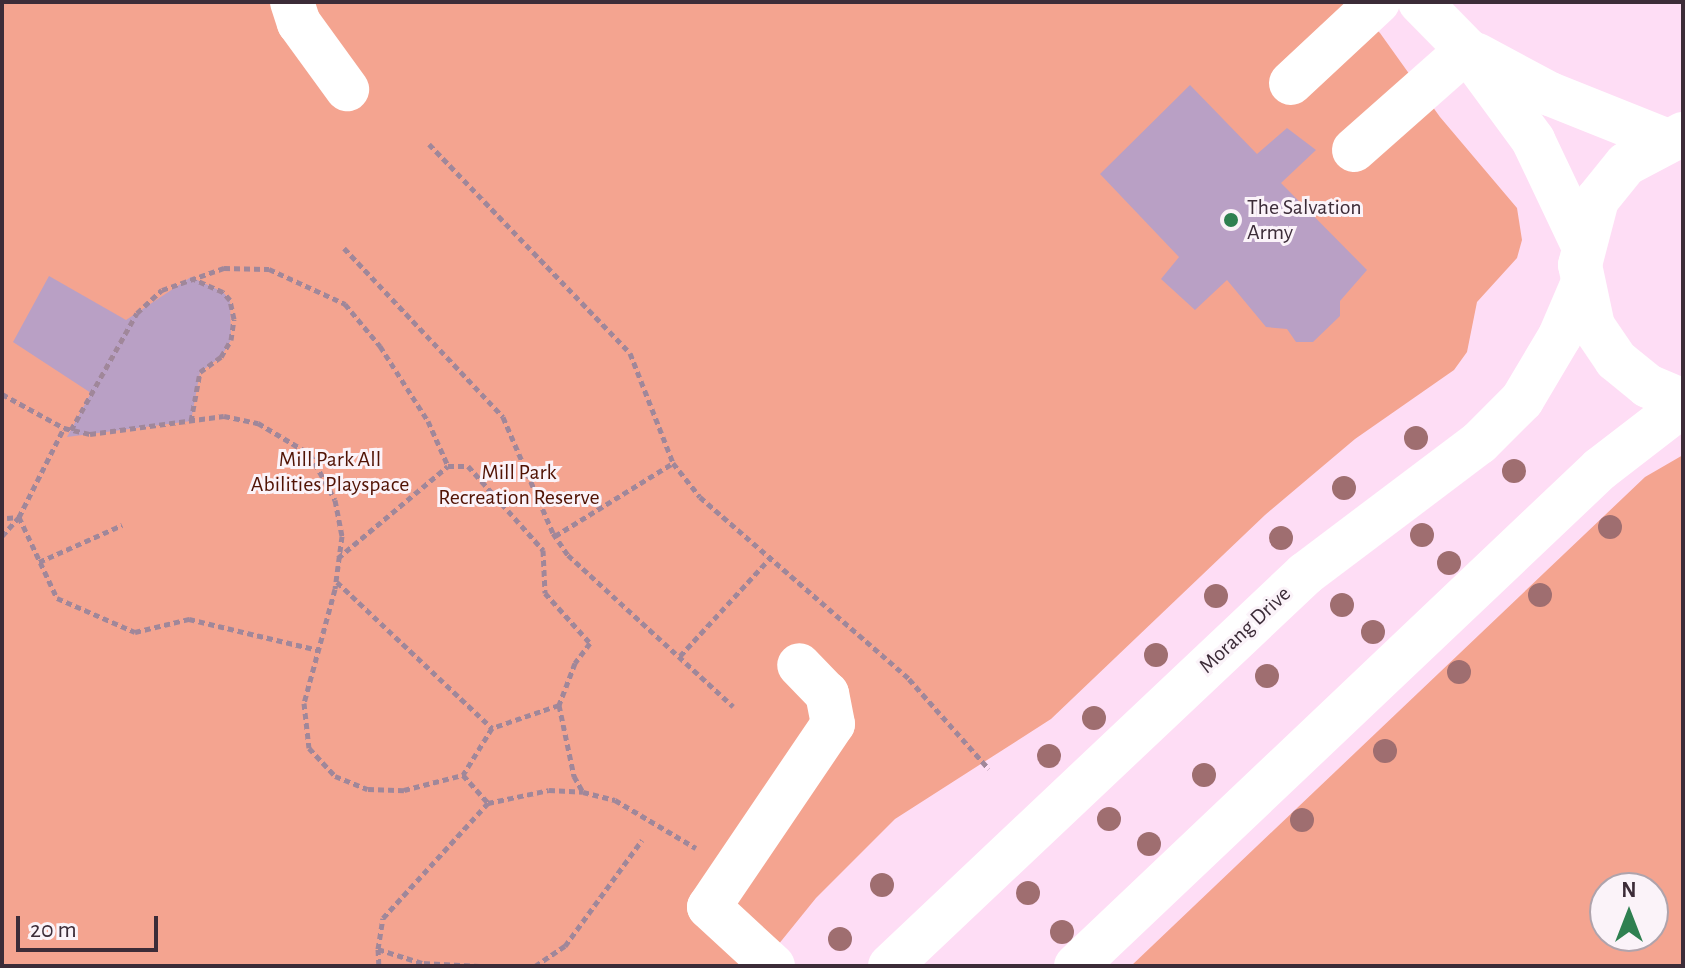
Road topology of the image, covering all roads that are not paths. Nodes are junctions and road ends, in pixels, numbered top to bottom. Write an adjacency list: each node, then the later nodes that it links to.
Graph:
1 (292, 2): 6 (main road)
2 (1378, 2): 5 (main road)
3 (1420, 2): 4 (main road)
4 (1467, 50): 7 (main road); 8 (main road); 9 (main road)
5 (1291, 83)
6 (347, 89)
7 (1674, 137): 9 (main road)
8 (1354, 150)
9 (1582, 243): 10 (main road)
10 (1581, 287): 11 (main road); 14 (main road, Morang Drive)
11 (1683, 403): 15 (main road)
12 (799, 665): 13 (main road)
13 (773, 966)
14 (890, 966)
15 (1076, 966)

